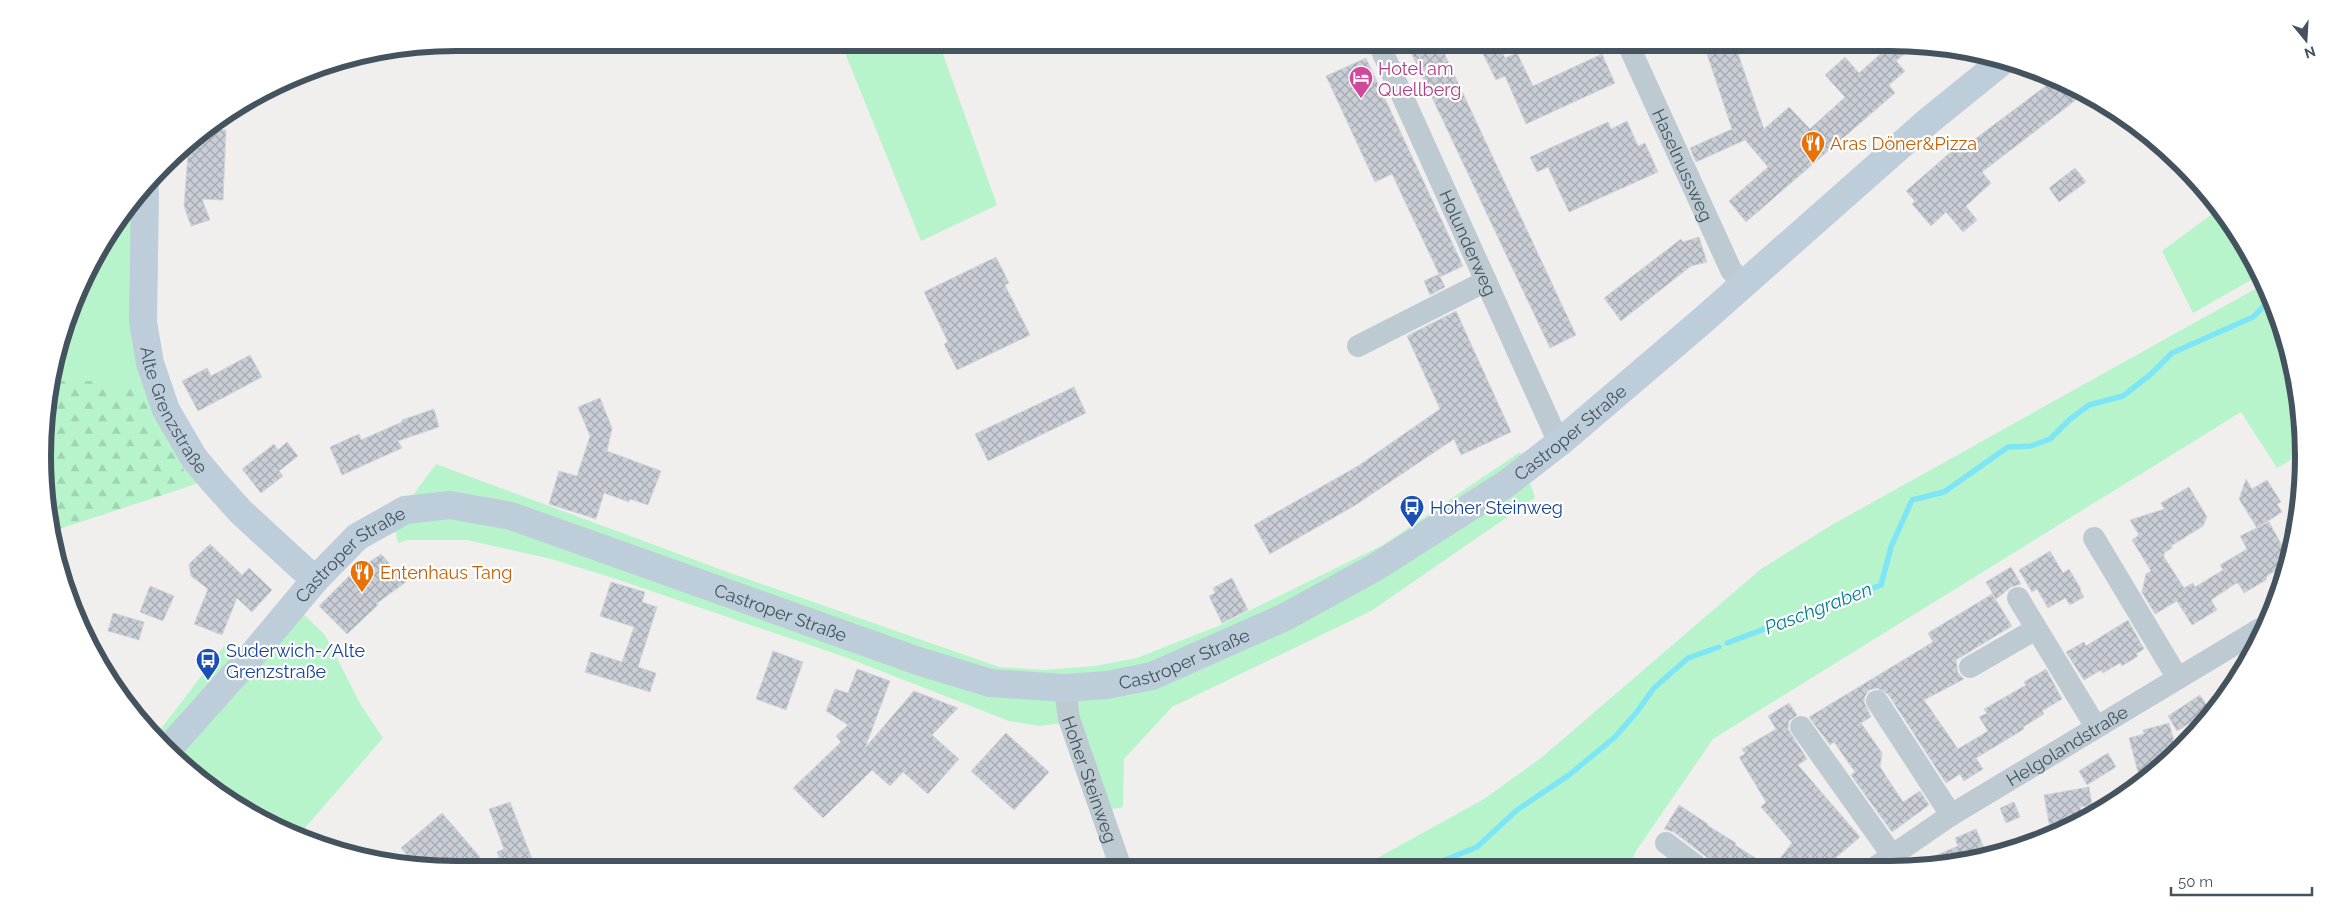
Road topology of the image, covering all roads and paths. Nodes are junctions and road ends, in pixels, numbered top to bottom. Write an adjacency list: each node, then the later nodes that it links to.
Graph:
1 (1382, 51): 5 (street, Holunderweg)
2 (1632, 51): 6 (street, Haselnussweg)
3 (1998, 66): 6 (main road, Castroper Straße)
4 (146, 197): 10 (main road, Alte Grenzstraße)
5 (1486, 281): 7 (street); 8 (street, Holunderweg)
6 (1743, 284): 8 (main road, Castroper Straße)
7 (1358, 346)
8 (1560, 442): 16 (main road, Castroper Straße)
9 (2094, 538): 15 (street)
10 (315, 580): 16 (main road, Castroper Straße); 20 (main road, Castroper Straße)
11 (2018, 598): 12 (street)
12 (2036, 629): 14 (street); 18 (street)
13 (2255, 631): 15 (street, Helgolandstraße)
14 (1970, 667)
15 (2177, 677): 18 (street, Helgolandstraße)
16 (1065, 688): 23 (street, Hoher Steinweg)
17 (1877, 701): 21 (street)
18 (2096, 726): 21 (street, Helgolandstraße)
19 (1801, 727): 25 (street)
20 (172, 744)
21 (1951, 815): 25 (street, Helgolandstraße)
22 (1666, 843): 24 (street)
23 (1119, 861)
24 (1691, 861)
25 (1884, 861)

